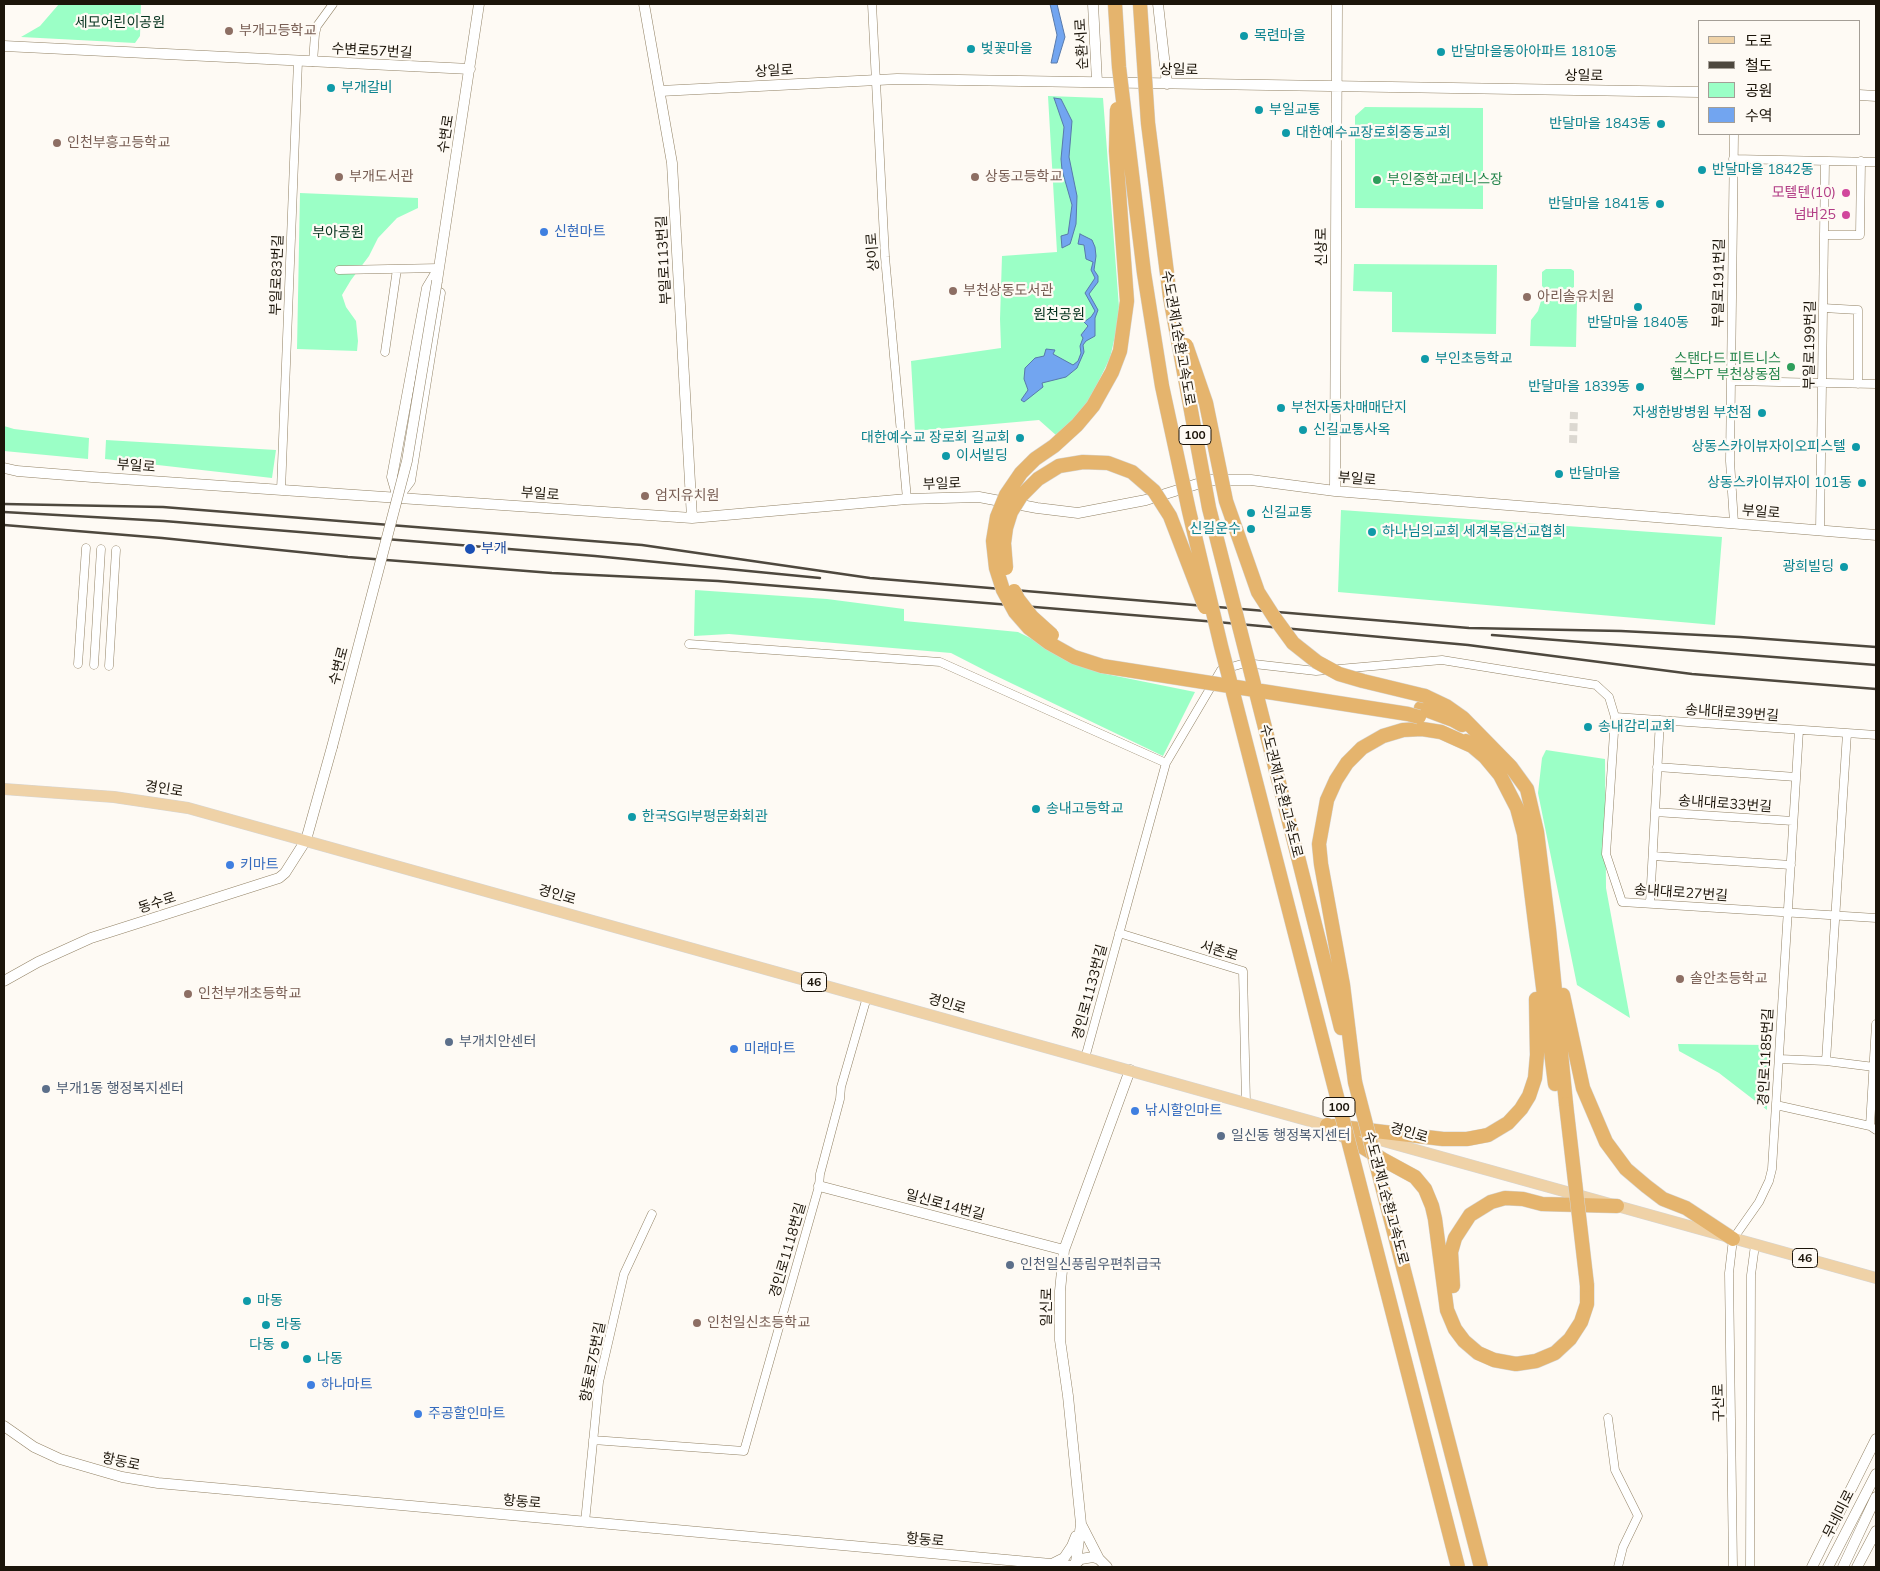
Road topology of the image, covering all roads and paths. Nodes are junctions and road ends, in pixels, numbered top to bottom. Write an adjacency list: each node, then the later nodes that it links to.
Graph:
1 (333, 4): 12 (street)
2 (479, 4): 14 (street, 수변로)
3 (644, 4): 19 (street, 부일로113번길)
4 (872, 4): 15 (street, 상이로)
5 (1093, 4): 16 (street, 순환서로)
6 (1115, 4): 13 (highway, 수도권제1순환고속도로 / 100, bridge)
7 (1140, 4): 32 (highway, 수도권제1순환고속도로 / 100, bridge)
8 (1158, 4): 17 (street)
9 (1337, 4): 18 (street, 신상로)
10 (4, 46): 11 (street, 수변로57번길)
11 (298, 61): 12 (street, 수변로57번길); 40 (street, 부일로83번길)
12 (313, 62): 14 (street, 수변로57번길)
13 (1119, 67): 52 (highway, 수도권제1순환고속도로 / 100, bridge); 56 (highway, bridge)
14 (470, 69): 29 (street, 수변로)
15 (875, 80): 16 (street, 상일로); 19 (street, 상일로); 43 (street, 상이로)
16 (1097, 82): 17 (street, 상일로)
17 (1167, 84): 18 (street, 상일로)
18 (1336, 86): 20 (street, 상일로); 41 (street, 신상로)
19 (660, 91): 44 (street, 부일로113번길)
20 (1698, 92)
21 (1860, 95): 22 (street)
22 (1876, 96)
23 (1734, 135): 24 (street, 부일로191번길)
24 (1733, 159): 25 (street); 35 (street, 부일로191번길)
25 (1825, 161): 26 (street); 28 (street, 부일로199번길)
26 (1861, 161): 27 (street); 28 (street)
27 (1876, 162)
28 (1824, 235): 33 (street, 부일로199번길)
29 (439, 268): 30 (street); 42 (street, 수변로); 42 (street, 수변로); 69 (street, 수변로, bridge)
30 (397, 269): 31 (street); 34 (street)
31 (340, 270)
32 (1170, 297): 56 (highway, bridge); 87 (highway, 수도권제1순환고속도로 / 100, bridge)
33 (1823, 308): 36 (street, 부일로199번길); 37 (street)
34 (385, 352)
35 (1731, 381): 36 (street); 45 (street, 부일로191번길)
36 (1822, 382): 37 (street); 46 (street, 부일로199번길)
37 (1858, 384): 38 (street)
38 (1876, 384)
39 (4, 468): 40 (street, 부일로)
40 (282, 490): 42 (street, 부일로)
41 (1335, 491): 43 (street, 부일로); 45 (street, 부일로)
42 (398, 498): 44 (street, 부일로)
43 (907, 499): 44 (street, 부일로)
44 (692, 518)
45 (1734, 523): 46 (street, 부일로)
46 (1820, 531): 47 (street, 부일로)
47 (1876, 535)
48 (86, 548): 53 (street)
49 (102, 550): 54 (street)
50 (116, 550): 55 (street)
51 (689, 644): 63 (street)
52 (1221, 646): 56 (highway, bridge); 113 (highway, 수도권제1순환고속도로 / 100, bridge)
53 (78, 664)
54 (94, 665)
55 (109, 666)
56 (1422, 713): 62 (highway); 62 (highway); 87 (highway)
57 (1616, 717): 58 (street, 송내대로39번길); 63 (street, 경인로1133번길); 72 (street, 송내대로27번길)
58 (1660, 720): 59 (street, 송내대로39번길); 64 (street)
59 (1799, 730): 60 (street, 송내대로39번길); 65 (street, 경인로1185번길)
60 (1847, 733): 61 (street, 송내대로39번길); 74 (street)
61 (1876, 735)
62 (1478, 742): 76 (highway); 77 (highway)
63 (1166, 763): 78 (street, 경인로1133번길)
64 (1657, 767): 65 (street); 67 (street)
65 (1796, 777): 68 (street, 경인로1185번길)
66 (4, 789): 69 (main road, 경인로 / 46)
67 (1655, 812): 68 (street, 송내대로33번길); 70 (street)
68 (1794, 821): 71 (street, 경인로1185번길)
69 (306, 840): 79 (street, 동수로); 80 (main road, 경인로 / 46)
70 (1653, 856): 71 (street); 72 (street)
71 (1791, 865): 73 (street, 경인로1185번길)
72 (1650, 903): 73 (street, 송내대로27번길)
73 (1788, 912): 74 (street, 송내대로27번길); 83 (street, 경인로1185번길)
74 (1836, 916): 75 (street, 송내대로27번길); 84 (street)
75 (1876, 918)
76 (1534, 921): 89 (highway); 91 (highway)
77 (1549, 929): 89 (highway); 96 (highway)
78 (1119, 933): 82 (street, 경인로1133번길); 88 (street, 서촌로)
79 (4, 981)
80 (867, 997): 82 (main road, 경인로 / 46); 93 (street, 경인로1118번길)
81 (1876, 1024): 85 (street)
82 (1085, 1058): 86 (main road, 경인로 / 46)
83 (1779, 1059): 84 (street); 90 (street, 경인로1185번길)
84 (1826, 1061): 85 (street)
85 (1874, 1067): 92 (street)
86 (1130, 1070): 88 (main road, 경인로 / 46); 98 (street, 일신로)
87 (1355, 1082): 114 (highway, 수도권제1순환고속도로 / 100, bridge)
88 (1246, 1103): 91 (main road, 경인로 / 46)
89 (1561, 1105): 100 (highway, bridge)
90 (1776, 1105): 92 (street); 96 (street, 경인로1185번길)
91 (1327, 1125): 94 (main road, 경인로 / 46); 100 (highway)
92 (1873, 1128)
93 (820, 1186): 98 (street, 일신로14번길); 104 (street, 경인로1118번길)
94 (1618, 1206): 96 (main road, 경인로 / 46); 100 (highway)
95 (652, 1214): 104 (street, 항동로75번길)
96 (1733, 1239): 97 (main road, 경인로 / 46); 116 (street, 구산로)
97 (1755, 1245): 99 (main road, 경인로 / 46); 117 (street)
98 (1064, 1250): 108 (street, 일신로)
99 (1876, 1278)
100 (1583, 1285)
101 (1608, 1418): 115 (street)
102 (4, 1426): 107 (street, 항동로)
103 (1876, 1439): 118 (street)
104 (593, 1440): 107 (street, 항동로75번길)
105 (1876, 1474): 119 (street, 무네미로)
106 (1876, 1497): 120 (street, 무네미로)
107 (585, 1522): 112 (street, 항동로)
108 (1081, 1524): 110 (street, 일신로); 111 (street, 일신로); 112 (street)
109 (1876, 1531): 121 (street)
110 (1105, 1564): 111 (street, 항동로)
111 (1074, 1565): 112 (street, 항동로)
112 (1051, 1566)
113 (1458, 1567)
114 (1482, 1567)
115 (1618, 1567)
116 (1733, 1567)
117 (1750, 1567)
118 (1812, 1567)
119 (1828, 1567)
120 (1843, 1567)
121 (1857, 1567)

